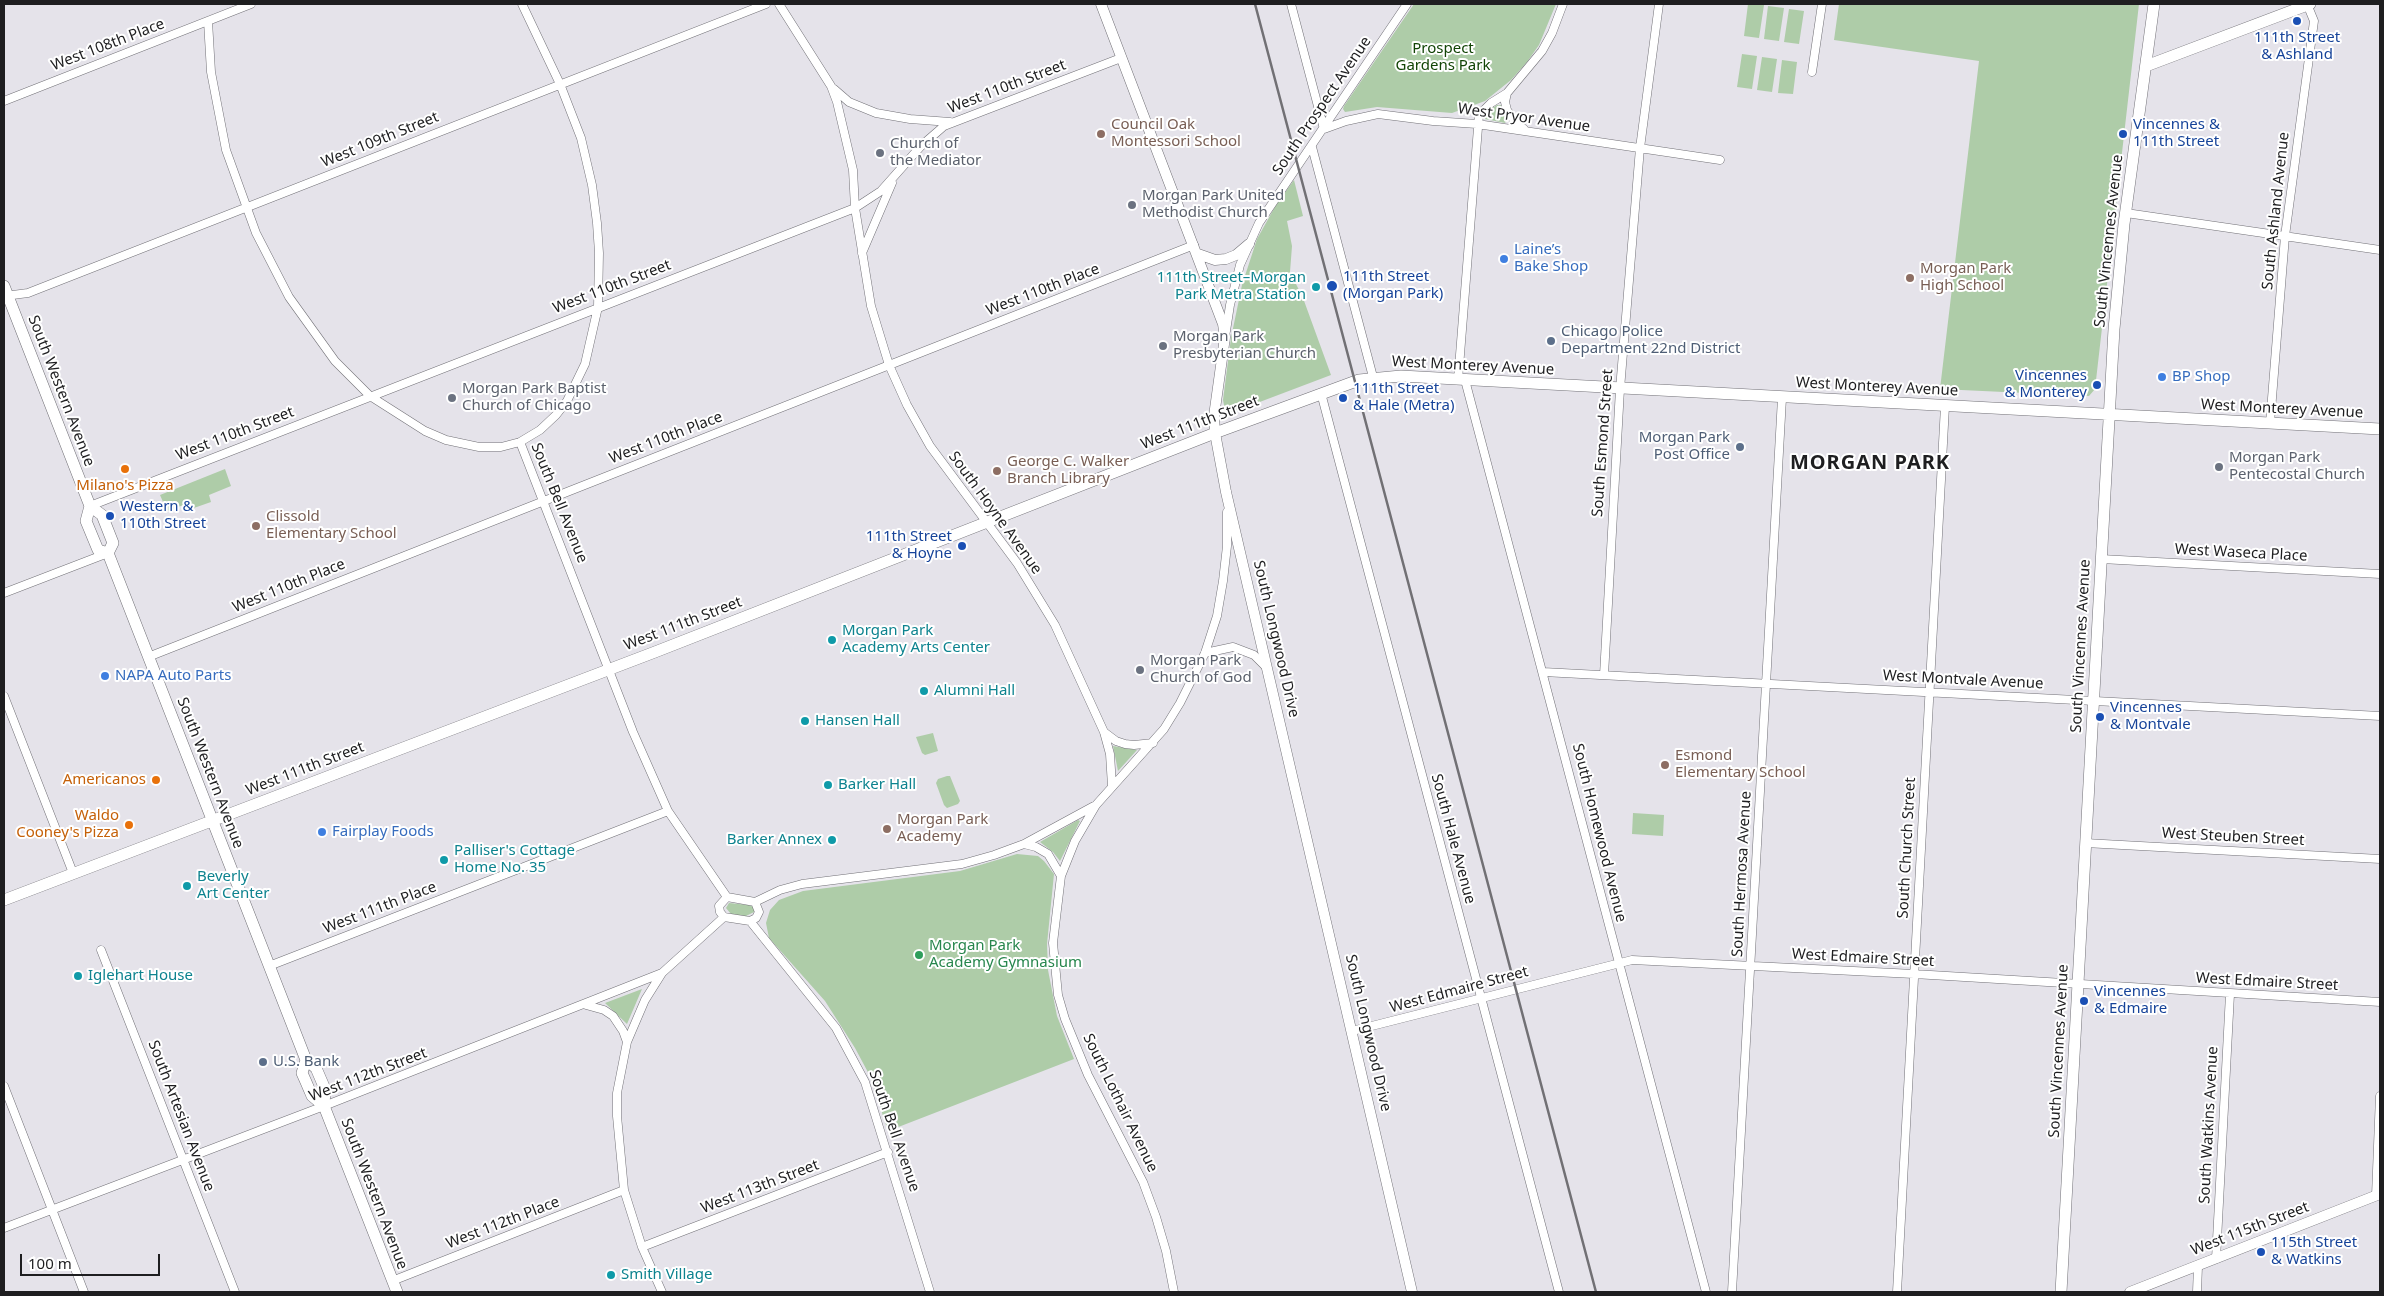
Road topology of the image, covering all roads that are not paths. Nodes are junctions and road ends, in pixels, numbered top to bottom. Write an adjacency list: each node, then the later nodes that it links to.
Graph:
1 (251, 4): 13 (street, West 108th Place)
2 (522, 4): 17 (street, South Bell Avenue)
3 (766, 4): 17 (street, West 109th Street)
4 (779, 4): 18 (street, South Hoyne Avenue)
5 (1101, 4): 14 (street, South Longwood Drive)
6 (1291, 4): 23 (street)
7 (1407, 4): 23 (street, South Prospect Avenue)
8 (1563, 4): 19 (street)
9 (1659, 4): 26 (street, South Esmond Street)
10 (1822, 4): 16 (street)
11 (2154, 4): 15 (main road, South Vincennes Avenue)
12 (2308, 4): 15 (main road); 32 (street, South Ashland Avenue)
13 (208, 21): 20 (street, West 108th Place); 29 (street)
14 (1121, 58): 21 (street, West 110th Street); 34 (street, South Longwood Drive)
15 (2146, 66): 31 (main road, South Vincennes Avenue)
16 (1812, 72)
17 (560, 84): 29 (street, West 109th Street); 38 (street, South Bell Avenue)
18 (830, 86): 21 (street); 30 (street, South Hoyne Avenue)
19 (1507, 93): 22 (street); 24 (street)
20 (4, 101)
21 (954, 122): 28 (street, West 110th Street)
22 (1477, 124): 23 (street, West Pryor Avenue); 24 (street, West Pryor Avenue); 42 (street, South Homewood Avenue)
23 (1324, 130): 25 (street, South Prospect Avenue)
24 (1531, 132): 26 (street, West Pryor Avenue)
25 (1312, 147): 33 (street, South Prospect Avenue); 41 (street)
26 (1640, 148): 27 (street, West Pryor Avenue); 43 (street, South Esmond Street)
27 (1720, 160)
28 (896, 177): 30 (street, West 110th Street); 36 (street)
29 (246, 208): 37 (street, West 109th Street); 45 (street)
30 (855, 208): 36 (street, South Hoyne Avenue); 38 (street, West 110th Street)
31 (2126, 213): 32 (street); 48 (main road, South Vincennes Avenue)
32 (2285, 236): 35 (street); 49 (street, South Ashland Avenue)
33 (1249, 244): 34 (street); 39 (street, South Prospect Avenue)
34 (1196, 250): 39 (street, South Longwood Drive); 40 (street, West 110th Place)
35 (2380, 250)
36 (862, 253): 40 (street, South Hoyne Avenue)
37 (5, 293): 55 (main road, South Western Avenue)
38 (598, 307): 45 (street, West 110th Street); 52 (street, South Bell Avenue)
39 (1225, 337): 51 (street, South Longwood Drive)
40 (889, 365): 54 (street, West 110th Place); 56 (street, South Hoyne Avenue)
41 (1373, 377): 42 (main road, West Monterey Avenue); 44 (main road, West 111th Street)
42 (1461, 380): 43 (main road, West Monterey Avenue); 65 (street, South Homewood Avenue)
43 (1620, 389): 46 (main road, West Monterey Avenue); 66 (street, South Esmond Street)
44 (1321, 393): 51 (main road, West 111th Street); 96 (street, South Hale Avenue)
45 (370, 396): 52 (street); 55 (street, West 110th Street)
46 (1782, 398): 47 (main road, West Monterey Avenue); 67 (street, South Hermosa Avenue)
47 (1945, 406): 48 (main road, West Monterey Avenue); 68 (street, South Church Street)
48 (2108, 415): 49 (main road, West Monterey Avenue); 58 (main road, South Vincennes Avenue)
49 (2270, 423): 50 (main road, West Monterey Avenue)
50 (2380, 429)
51 (1215, 433): 53 (street, South Longwood Drive); 56 (main road, West 111th Street)
52 (520, 442): 54 (street, South Bell Avenue)
53 (1226, 492): 61 (street, South Lothair Avenue); 63 (street, South Longwood Drive)
54 (544, 500): 62 (street, West 110th Place); 64 (street, South Bell Avenue)
55 (90, 506): 57 (main road, South Western Avenue); 57 (main road, South Western Avenue)
56 (986, 522): 64 (main road, West 111th Street); 72 (street, South Hoyne Avenue)
57 (108, 553): 60 (street); 62 (main road, South Western Avenue)
58 (2100, 559): 59 (street, West Waseca Place); 70 (main road, South Vincennes Avenue)
59 (2380, 574)
60 (4, 593)
61 (1204, 653): 63 (street); 73 (street, South Lothair Avenue)
62 (148, 657): 77 (main road, South Western Avenue)
63 (1267, 668): 99 (street, South Longwood Drive)
64 (610, 669): 76 (street, South Bell Avenue); 77 (main road, West 111th Street)
65 (1543, 672): 66 (street, West Montvale Avenue); 89 (street, South Homewood Avenue)
66 (1604, 675): 67 (street, West Montvale Avenue)
67 (1766, 682): 68 (street, West Montvale Avenue); 91 (street, South Hermosa Avenue)
68 (1930, 691): 70 (street, West Montvale Avenue); 93 (street, South Church Street)
69 (4, 696): 81 (street)
70 (2093, 701): 71 (street, West Montvale Avenue); 78 (main road, South Vincennes Avenue)
71 (2380, 716)
72 (1104, 732): 73 (street); 74 (street, South Hoyne Avenue)
73 (1153, 743): 74 (street, South Lothair Avenue)
74 (1112, 786): 75 (street, South Lothair Avenue)
75 (1096, 805): 79 (street); 82 (street, South Lothair Avenue)
76 (668, 811): 83 (street, South Bell Avenue); 90 (street, West 111th Place)
77 (212, 821): 81 (main road, West 111th Street); 90 (main road, South Western Avenue)
78 (2085, 843): 80 (street, West Steuben Street); 94 (main road, South Vincennes Avenue)
79 (1024, 844): 82 (street); 85 (street)
80 (2380, 859)
81 (73, 873): 84 (main road, West 111th Street)
82 (1061, 876): 119 (street, South Lothair Avenue)
83 (727, 898): 85 (street); 86 (street)
84 (4, 900)
85 (755, 902): 87 (street)
86 (724, 917): 87 (street); 92 (street, West 112th Street)
87 (750, 921): 104 (street, South Bell Avenue)
88 (101, 950): 105 (street, South Artesian Avenue)
89 (1618, 963): 91 (street, West Edmaire Street); 96 (street, West Edmaire Street); 122 (street, South Homewood Avenue)
90 (269, 966): 103 (main road, South Western Avenue)
91 (1750, 966): 93 (street, West Edmaire Street); 123 (street, South Hermosa Avenue)
92 (662, 974): 98 (street, West 112th Street); 100 (street)
93 (1914, 974): 94 (street, West Edmaire Street); 124 (street, South Church Street)
94 (2077, 985): 95 (street, West Edmaire Street); 125 (main road, South Vincennes Avenue)
95 (2230, 994): 97 (street, West Edmaire Street); 111 (street, South Watkins Avenue)
96 (1480, 998): 99 (street, West Edmaire Street); 121 (street, South Hale Avenue)
97 (2380, 1002)
98 (584, 1005): 100 (street); 103 (street, West 112th Street)
99 (1352, 1032): 120 (street, South Longwood Drive)
100 (627, 1042): 106 (street)
101 (4, 1086): 108 (street)
102 (2380, 1096): 107 (street)
103 (324, 1106): 105 (street, West 112th Street); 113 (main road, South Western Avenue)
104 (888, 1152): 110 (street, West 113th Street); 118 (street, South Bell Avenue)
105 (183, 1160): 108 (street, West 112th Street); 115 (street, South Artesian Avenue)
106 (624, 1190): 110 (street); 113 (street, West 112th Place)
107 (2378, 1195): 111 (street, West 115th Street)
108 (52, 1210): 109 (street, West 112th Street); 114 (street)
109 (4, 1228)
110 (642, 1247): 117 (street)
111 (2216, 1258): 112 (street, West 115th Street)
112 (2198, 1266): 126 (street, West 115th Street); 127 (street)
113 (392, 1281): 116 (main road, South Western Avenue)
114 (84, 1292)
115 (236, 1292)
116 (396, 1292)
117 (662, 1292)
118 (930, 1292)
119 (1174, 1292)
120 (1412, 1292)
121 (1559, 1292)
122 (1706, 1292)
123 (1732, 1292)
124 (1897, 1292)
125 (2060, 1292)
126 (2130, 1292)
127 (2197, 1292)

